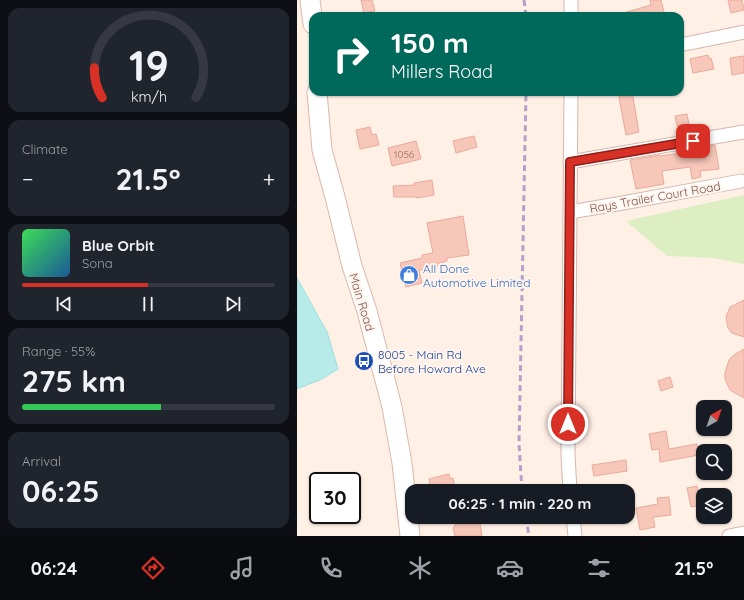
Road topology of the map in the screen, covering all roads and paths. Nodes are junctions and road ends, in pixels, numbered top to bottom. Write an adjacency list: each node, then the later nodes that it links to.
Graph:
1 (311, 0): 3 (main road)
2 (571, 0): 4 (street)
3 (312, 12)
4 (571, 12)
5 (744, 32): 6 (street)
6 (684, 44)
7 (317, 96): 16 (main road, Main Road)
8 (571, 96): 10 (street)
9 (744, 132): 10 (street)
10 (570, 162): 12 (street)
11 (741, 181): 12 (street, Rays Trailer Court Road)
12 (570, 212): 13 (street)
13 (570, 484)
14 (574, 524): 17 (street)
15 (744, 533): 18 (street)
16 (410, 536)
17 (575, 536)
18 (729, 536)

